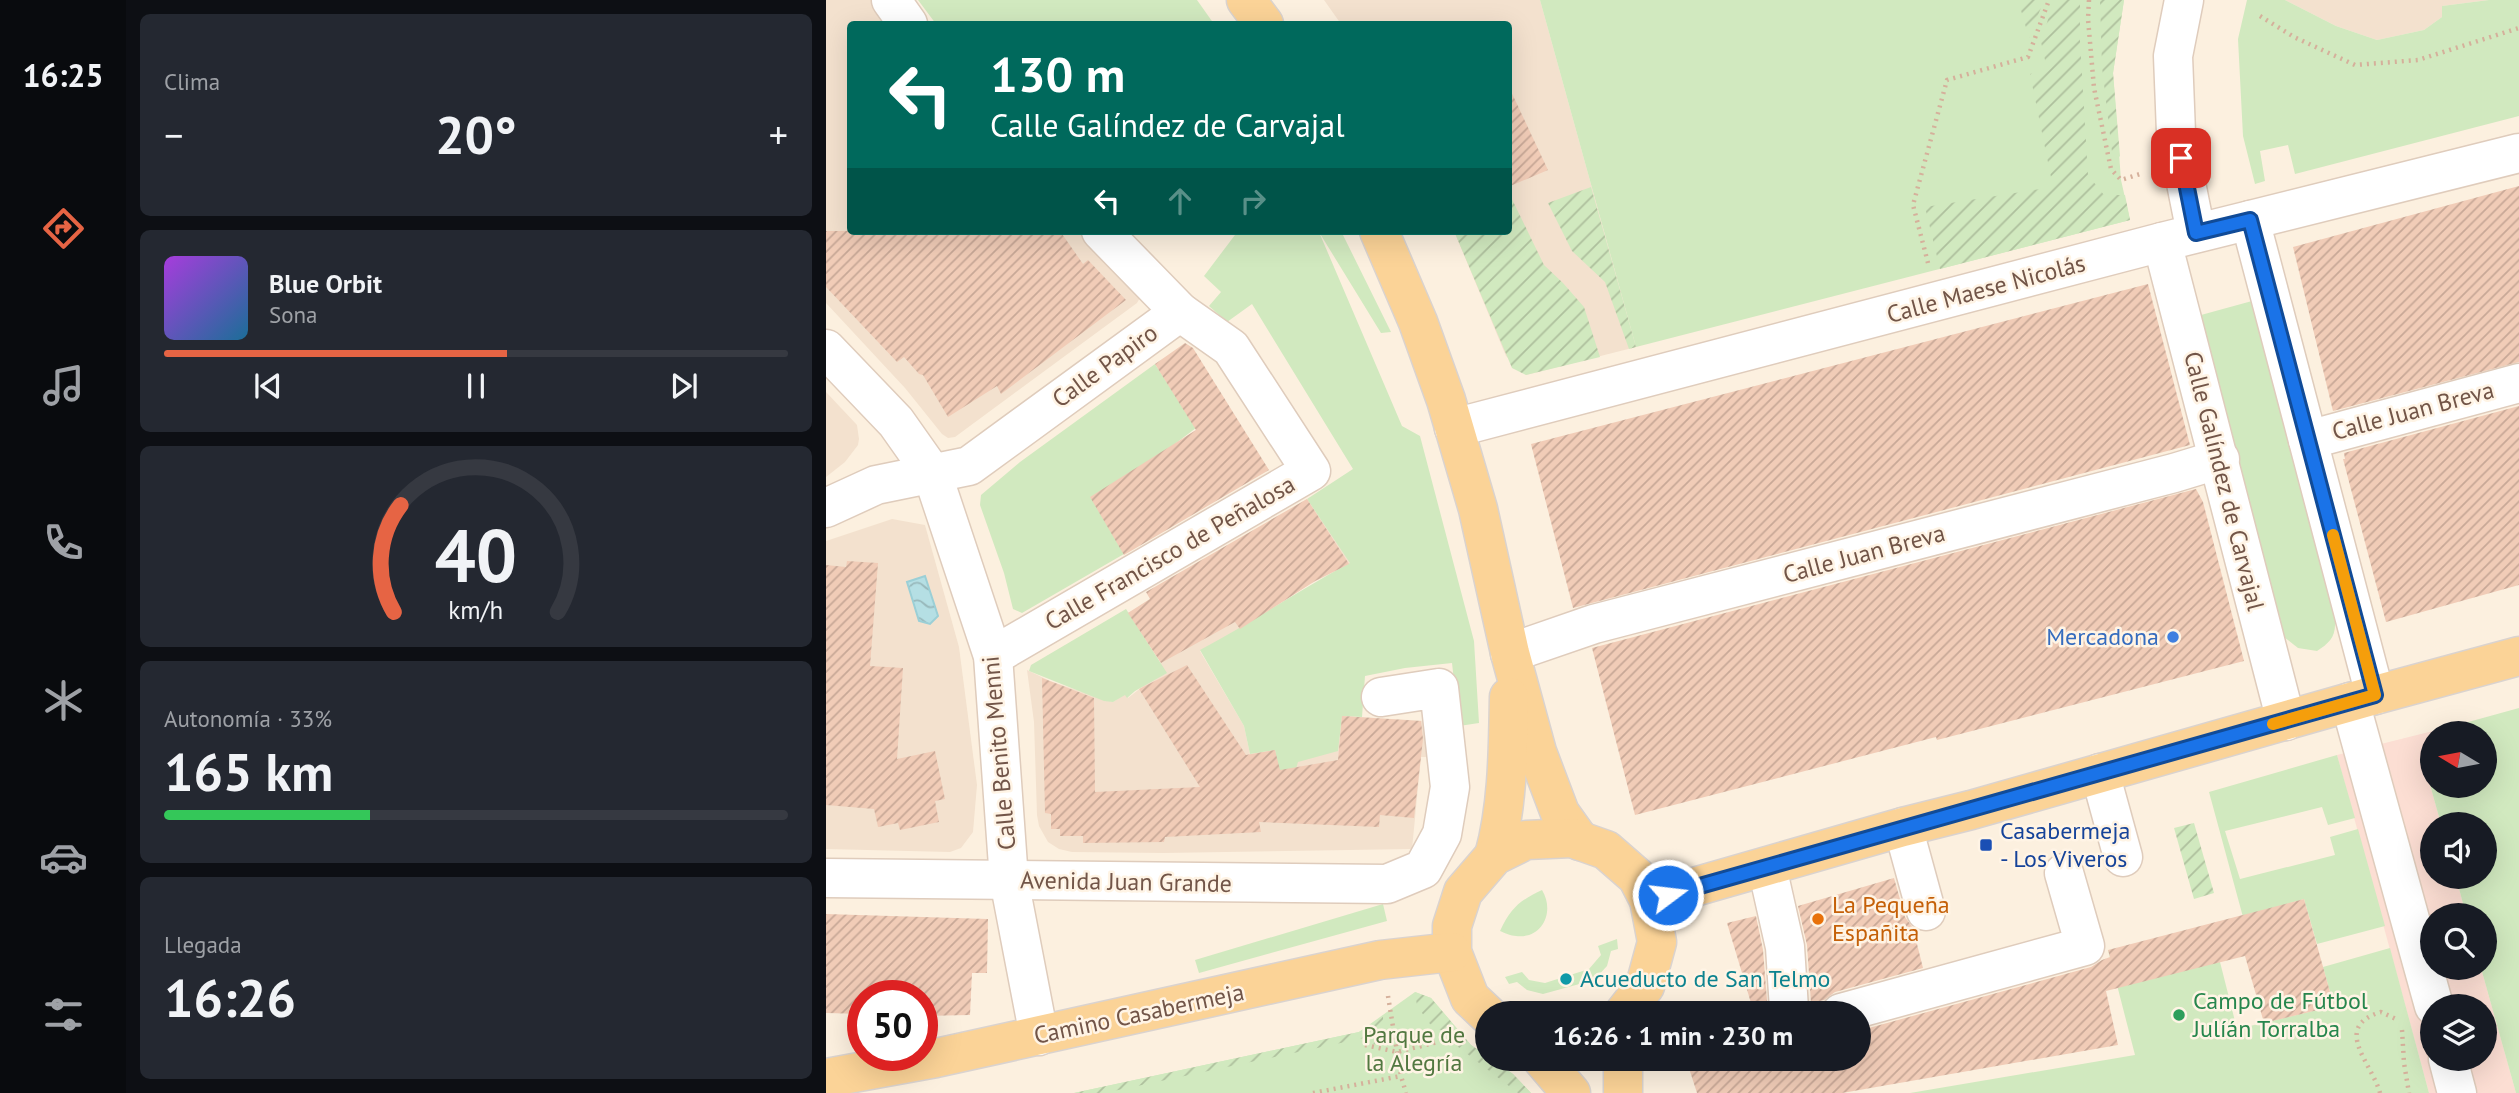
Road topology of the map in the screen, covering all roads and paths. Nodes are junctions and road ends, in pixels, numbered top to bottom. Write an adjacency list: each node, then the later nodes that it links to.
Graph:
1 (891, 0): 7 (street)
2 (1246, 0): 8 (main road)
3 (2049, 0): 16 (path)
4 (2089, 0): 11 (path)
5 (2184, 0): 15 (street, Calle Galíndez de Carvajal)
6 (2260, 16): 9 (path)
7 (906, 21)
8 (1262, 21)
9 (2519, 28)
10 (2519, 153): 12 (street, Calle Maese Nicolás)
11 (2140, 174)
12 (2250, 220): 15 (street, Calle Maese Nicolás); 21 (street)
13 (1105, 235): 17 (street, Calle Papiro)
14 (1380, 235): 20 (main road)
15 (2179, 237): 20 (street, Calle Maese Nicolás); 22 (street, Calle Galíndez de Carvajal)
16 (1930, 271)
17 (1180, 312): 23 (street, Calle Papiro); 26 (street, Calle Francisco de Peñalosa)
18 (826, 349): 23 (street, Calle Benito Menni)
19 (2519, 383): 21 (street, Calle Juan Breva)
20 (1454, 428): 25 (main road)
21 (2308, 440): 29 (street)
22 (2220, 459): 25 (street, Calle Juan Breva); 30 (street, Calle Galíndez de Carvajal)
23 (932, 473): 24 (street, Calle Papiro); 26 (street, Calle Benito Menni)
24 (826, 508)
25 (1510, 653): 33 (main road); 34 (main road)
26 (993, 656): 39 (street, Calle Benito Menni)
27 (2519, 656): 29 (main road)
28 (1381, 697): 39 (street, Avenida Juan Grande)
29 (2362, 699): 30 (main road); 44 (street)
30 (2286, 720): 31 (main road)
31 (2100, 773): 32 (main road); 35 (street)
32 (1903, 827): 36 (main road); 41 (street)
33 (1580, 841): 34 (main road); 40 (main road)
34 (1494, 856): 42 (main road)
35 (2123, 857)
36 (1767, 867): 40 (main road); 46 (street)
37 (2064, 873): 48 (street)
38 (826, 878): 39 (street, Avenida Juan Grande)
39 (1009, 880): 49 (street, Calle Benito Menni)
40 (1649, 900): 45 (main road)
41 (1926, 911)
42 (1452, 952): 47 (main road); 49 (main road, Camino Casabermeja)
43 (1388, 992): 52 (path)
44 (2431, 994)
45 (1633, 1001)
46 (1788, 1001)
47 (1475, 1003)
48 (1871, 1005)
49 (1040, 1036): 57 (main road, Camino Casabermeja)
50 (1438, 1042): 52 (path)
51 (1365, 1045): 52 (path)
52 (1397, 1052): 56 (path)
53 (1553, 1071): 60 (main road)
54 (1623, 1071): 61 (main road)
55 (2451, 1071): 64 (street)
56 (1401, 1076): 58 (path); 59 (path)
57 (826, 1078)
58 (1313, 1093)
59 (1406, 1093)
60 (1572, 1093)
61 (1623, 1093)
62 (2380, 1093): 63 (path)
63 (2409, 1093)
64 (2457, 1093)

